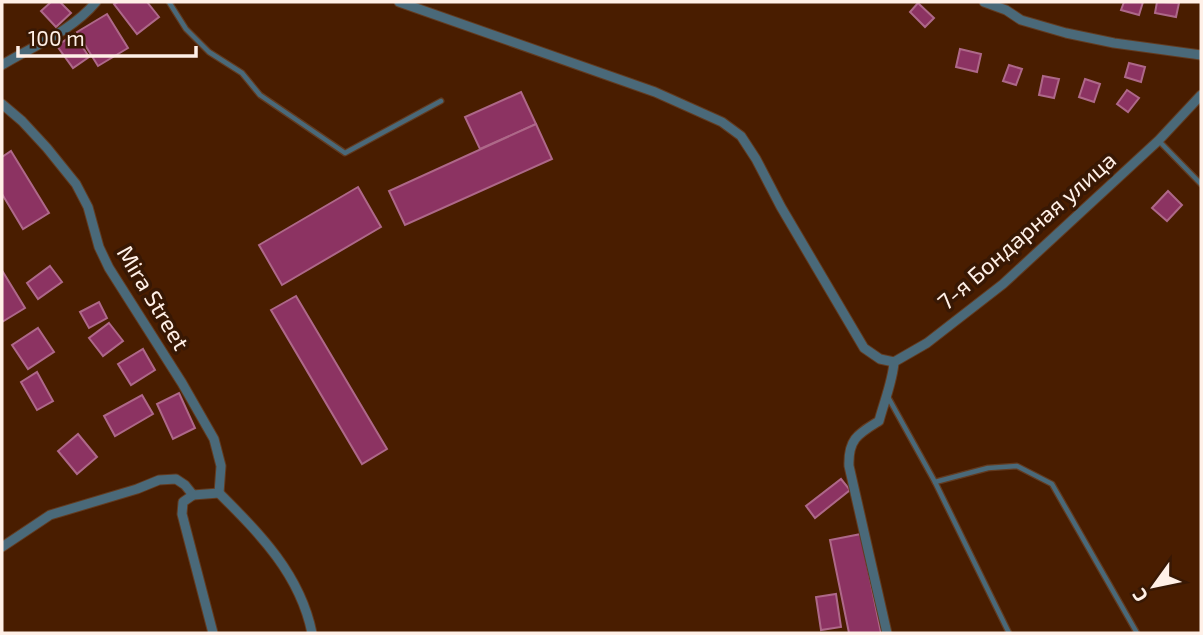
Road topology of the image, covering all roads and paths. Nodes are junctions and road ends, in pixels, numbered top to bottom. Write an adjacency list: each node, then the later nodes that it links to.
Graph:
1 (96, 2): 6 (street)
2 (169, 2): 8 (lane)
3 (399, 2): 12 (street)
4 (985, 2): 5 (street)
5 (1201, 55)
6 (2, 65)
7 (1201, 95): 10 (street, 7-я Бондарная улица)
8 (441, 101)
9 (2, 104): 15 (street, Mira Street)
10 (1158, 140): 11 (lane); 12 (street, 7-я Бондарная улица)
11 (1201, 184)
12 (894, 362): 13 (street)
13 (886, 394): 14 (lane); 20 (street)
14 (935, 482): 21 (lane); 22 (lane)
15 (219, 493): 16 (street); 19 (street)
16 (193, 495): 17 (street); 18 (street)
17 (2, 547)
18 (213, 633)
19 (312, 633)
20 (887, 633)
21 (1009, 633)
22 (1138, 633)

